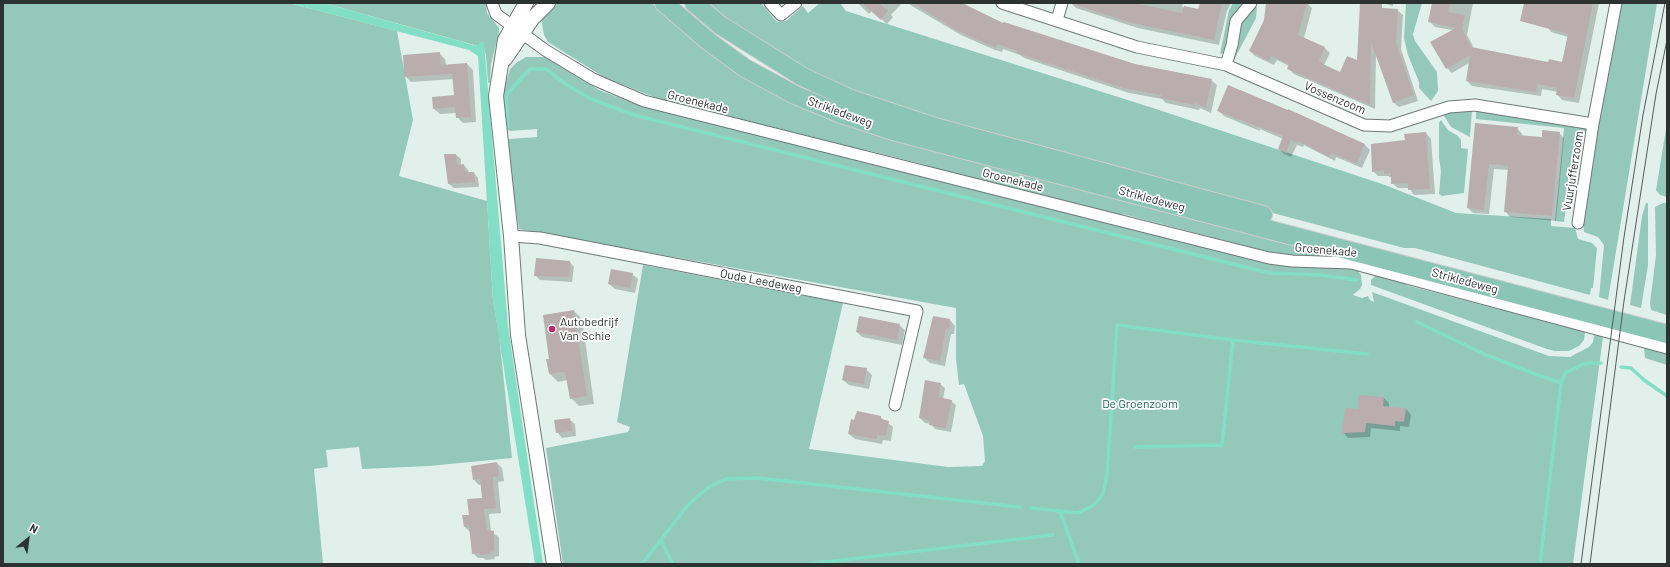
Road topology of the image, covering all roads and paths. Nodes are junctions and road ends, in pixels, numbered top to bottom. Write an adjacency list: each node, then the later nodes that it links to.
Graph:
1 (492, 3): 13 (street)
2 (526, 3): 13 (street)
3 (548, 3): 13 (street)
4 (664, 3): 19 (main road, Strikledeweg)
5 (694, 3): 18 (main road, Strikledeweg)
6 (770, 3): 7 (street)
7 (796, 3)
8 (1002, 3): 12 (street, Vossenzoom)
9 (1062, 3): 12 (street)
10 (1252, 3): 14 (street)
11 (1616, 3): 15 (street)
12 (1057, 20): 14 (street, Vossenzoom)
13 (517, 29): 17 (street); 20 (street, Groenekade)
14 (1226, 65): 15 (street, Vossenzoom)
15 (1593, 124): 16 (street, Vuurjufferzoom)
16 (1578, 223)
17 (511, 236): 21 (street, Oude Leedeweg); 22 (street)
18 (1667, 322)
19 (1667, 334)
20 (1667, 348)
21 (895, 405)
22 (554, 564)

